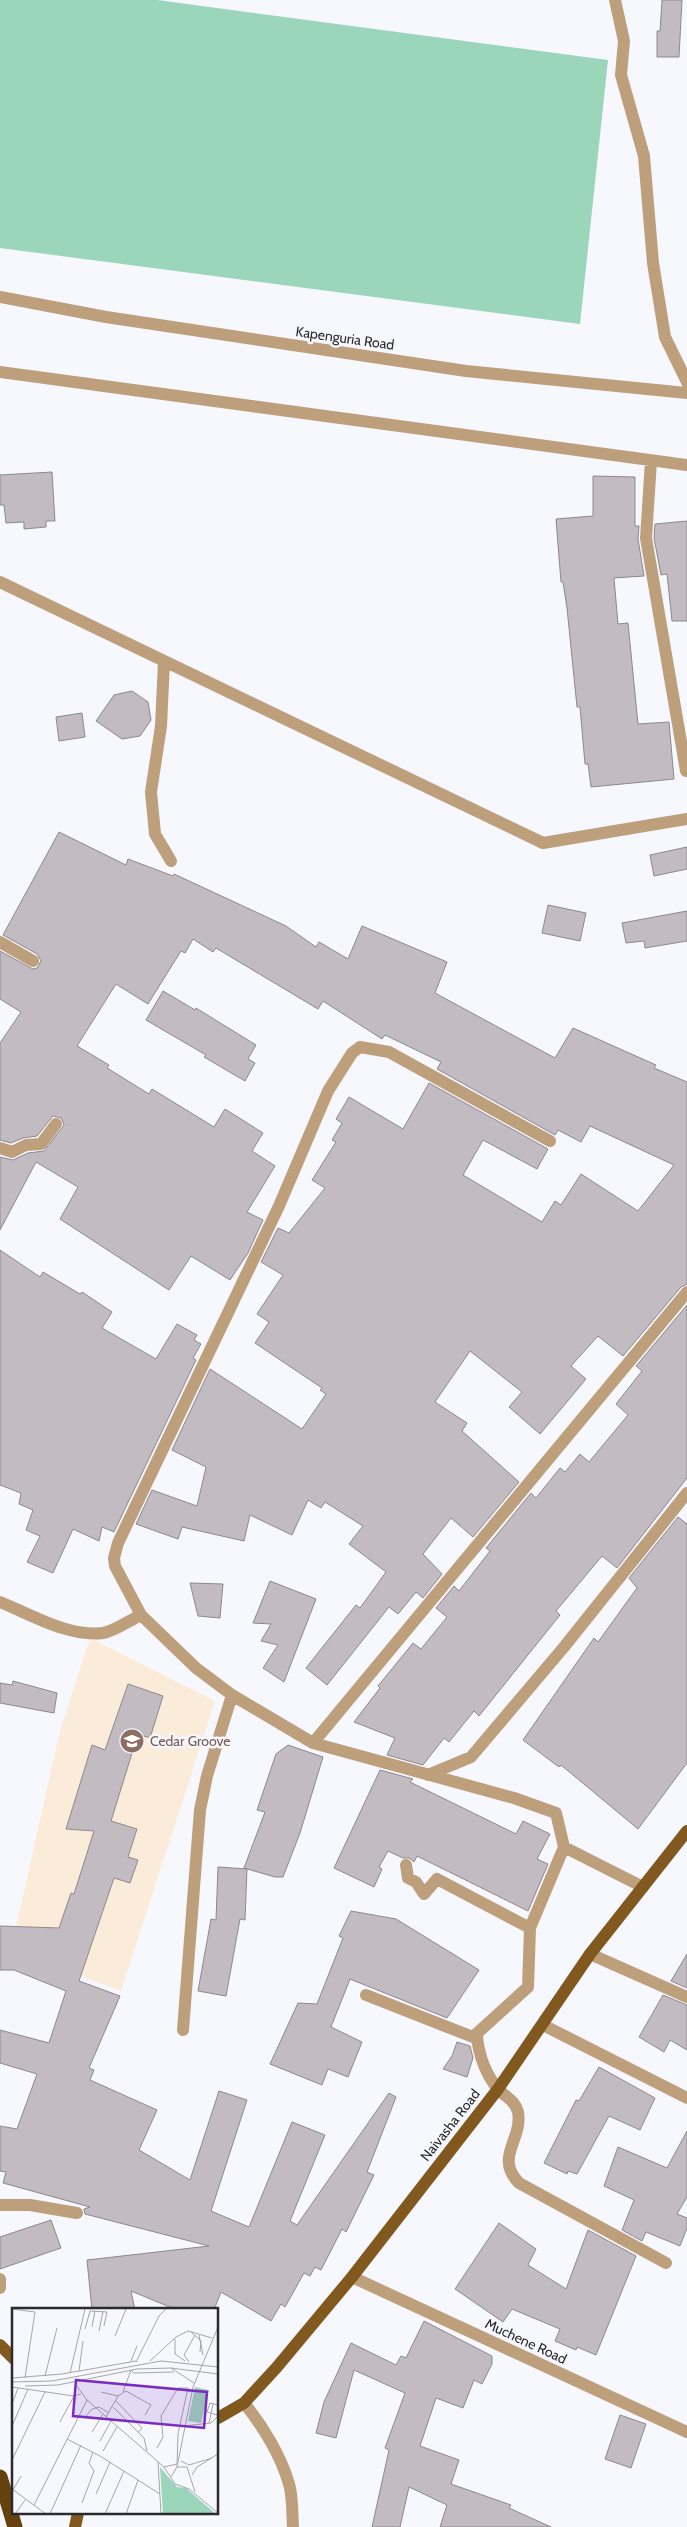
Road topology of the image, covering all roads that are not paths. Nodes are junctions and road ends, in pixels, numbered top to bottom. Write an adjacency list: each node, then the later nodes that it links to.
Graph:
1 (615, 0): 4 (street)
2 (0, 297): 5 (street, Kapenguria Road)
3 (0, 372): 6 (street)
4 (687, 382)
5 (687, 393)
6 (651, 462): 7 (street); 10 (street)
7 (687, 465)
8 (0, 582): 9 (street)
9 (164, 661): 11 (street); 12 (street)
10 (686, 771)
11 (687, 819)
12 (171, 860)
13 (0, 942): 14 (street)
14 (33, 961)
15 (56, 1124): 17 (street)
16 (550, 1141): 21 (street)
17 (0, 1148)
18 (687, 1292): 23 (street)
19 (687, 1493): 24 (street)
20 (0, 1602): 21 (street)
21 (142, 1615): 22 (street)
22 (232, 1695): 23 (street); 34 (street)
23 (313, 1743): 24 (street)
24 (428, 1775): 26 (street)
25 (687, 1831): 28 (main road, Naivasha Road)
26 (564, 1847): 28 (street); 29 (street)
27 (406, 1865): 29 (street)
28 (643, 1888): 30 (main road, Naivasha Road)
29 (530, 1928): 35 (street)
30 (590, 1954): 32 (street); 33 (main road, Naivasha Road)
31 (366, 1995): 35 (street)
32 (687, 1997)
33 (543, 2025): 36 (main road, Naivasha Road); 37 (street)
34 (183, 2030)
35 (473, 2037): 36 (street)
36 (498, 2089): 40 (street); 41 (main road, Naivasha Road)
37 (687, 2098)
38 (0, 2205): 39 (street)
39 (77, 2213)
40 (666, 2263)
41 (352, 2277): 46 (main road, Naivasha Road); 48 (street, Muchene Road)
42 (0, 2279): 43 (street)
43 (0, 2288)
44 (0, 2345): 45 (main road)
45 (12, 2357)
46 (244, 2403): 47 (main road, Naivasha Road); 51 (street)
47 (219, 2417)
48 (687, 2432)
49 (0, 2477): 50 (highway)
50 (15, 2527)
51 (293, 2527)

